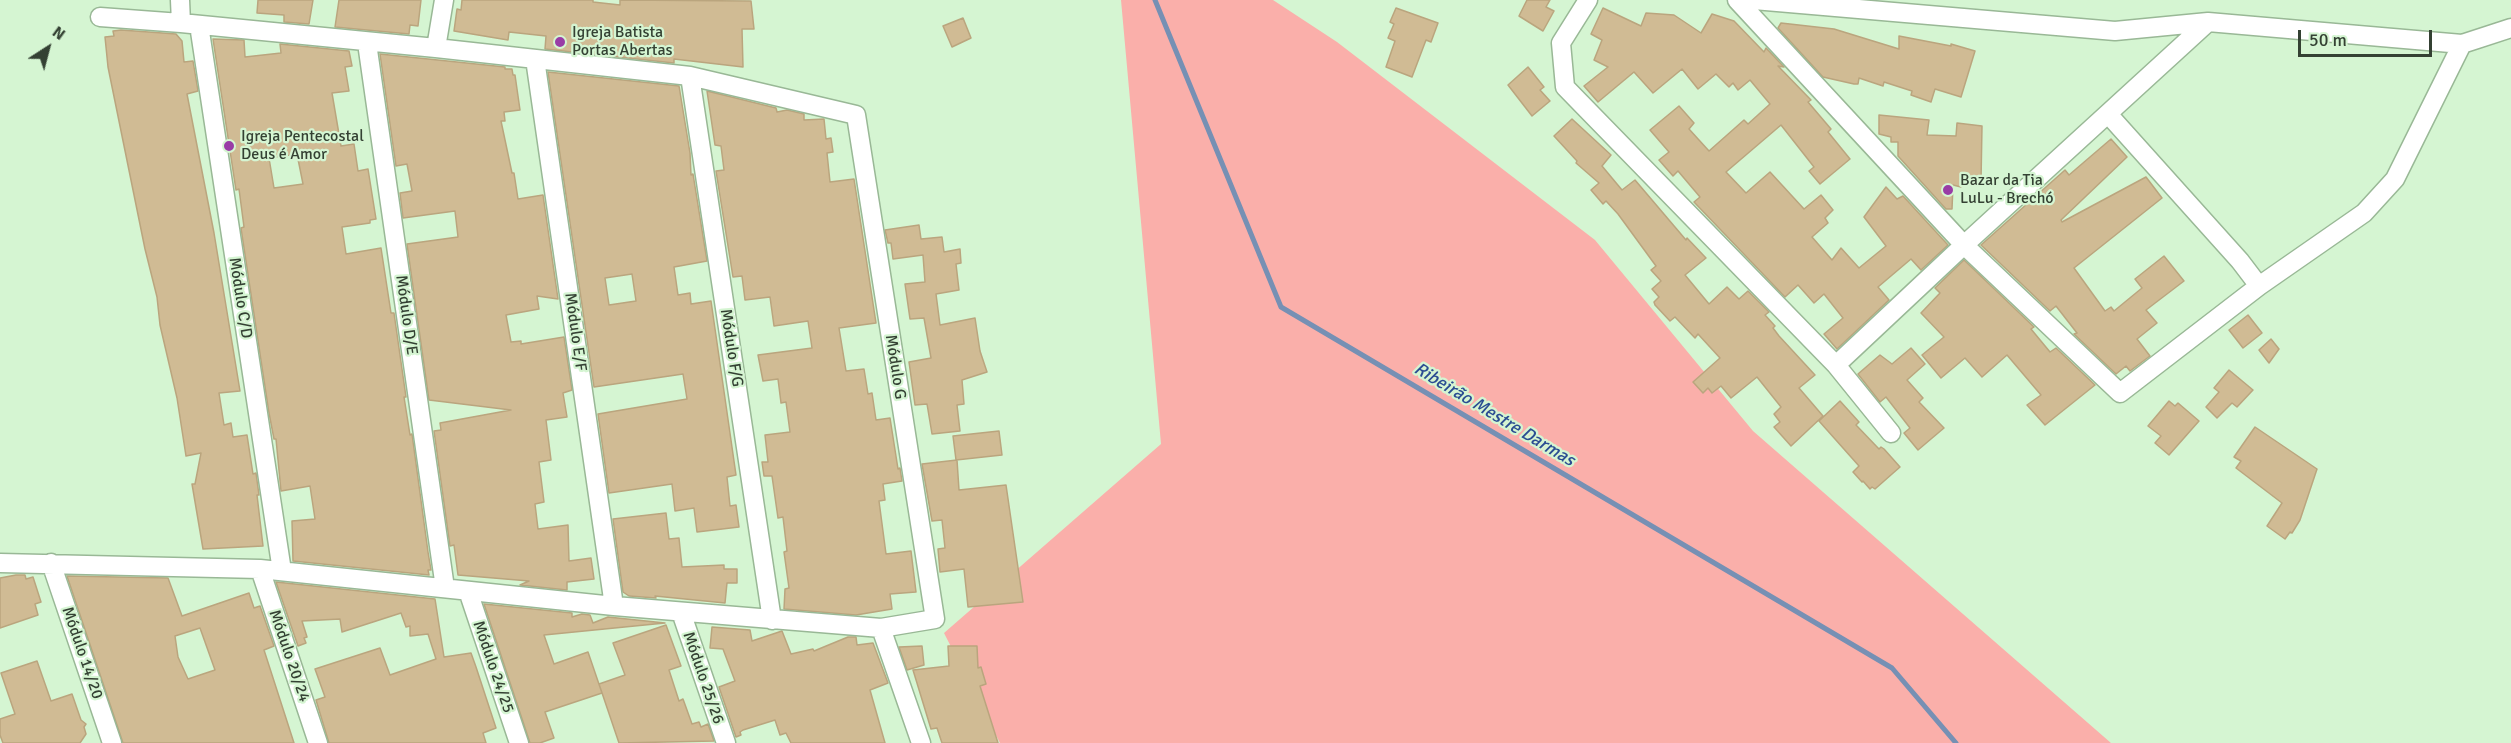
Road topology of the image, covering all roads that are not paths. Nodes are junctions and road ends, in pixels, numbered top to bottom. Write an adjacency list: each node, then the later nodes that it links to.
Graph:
1 (180, 0): 8 (street, Módulo C/D)
2 (444, 0): 12 (street)
3 (1588, 0): 18 (street)
4 (1737, 0): 16 (street)
5 (1754, 0): 7 (street)
6 (100, 17): 8 (street)
7 (2208, 22): 11 (street); 15 (street)
8 (190, 24): 10 (street); 23 (street, Módulo C/D)
9 (2511, 28): 11 (street)
10 (367, 43): 12 (street); 24 (street, Módulo D/E)
11 (2462, 44): 17 (street)
12 (436, 48): 13 (street)
13 (535, 59): 14 (street); 26 (street, Módulo E/F)
14 (690, 76): 28 (street, Módulo F/G); 29 (street, Módulo G)
15 (2108, 114): 16 (street); 17 (street)
16 (1964, 245): 17 (street); 18 (street)
17 (2259, 286)
18 (1836, 365): 19 (street)
19 (1891, 433)
20 (0, 563): 21 (street)
21 (51, 563): 22 (street); 30 (street, Módulo 14/20)
22 (260, 569): 23 (street); 31 (street, Módulo 20/24)
23 (282, 571): 24 (street)
24 (445, 588): 25 (street)
25 (468, 591): 26 (street); 32 (street, Módulo 24/25)
26 (614, 606): 27 (street)
27 (681, 612): 28 (street); 33 (street, Módulo 25/26)
28 (772, 620): 29 (street)
29 (880, 628): 34 (street)
30 (112, 743)
31 (318, 743)
32 (519, 743)
33 (726, 743)
34 (921, 743)

